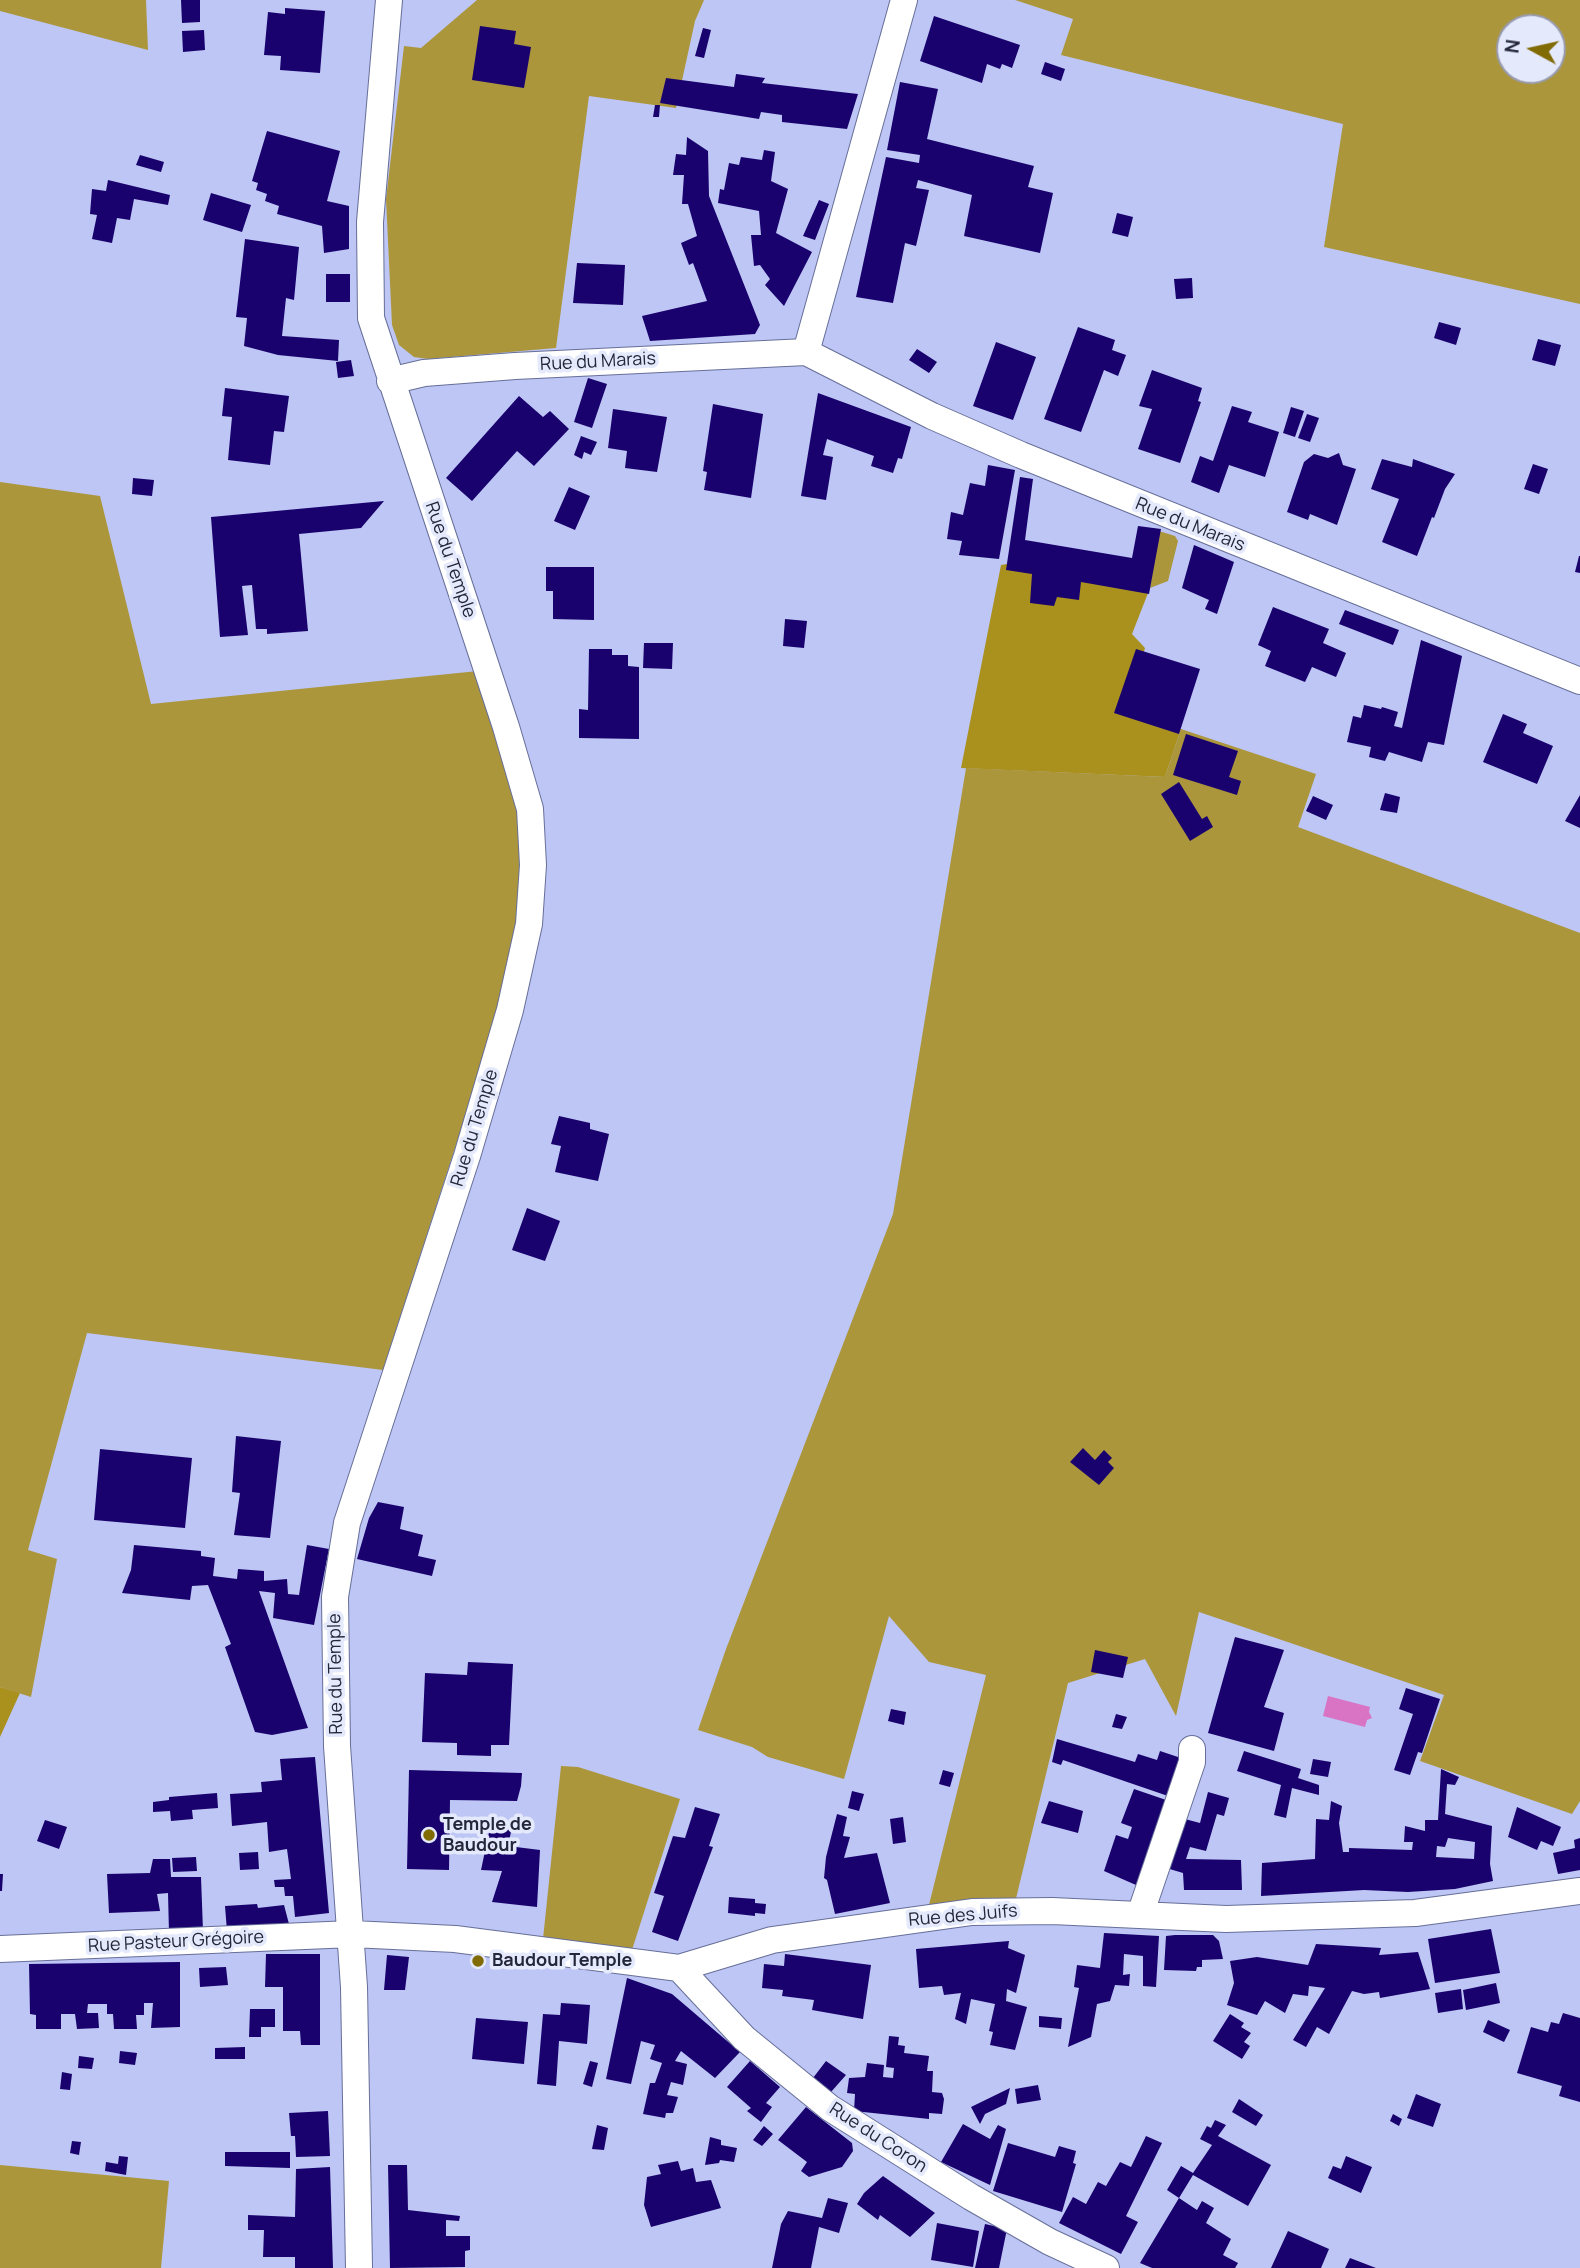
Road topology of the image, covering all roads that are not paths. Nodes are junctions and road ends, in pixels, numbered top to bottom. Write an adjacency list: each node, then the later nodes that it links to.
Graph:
1 (389, 0): 4 (street, Rue du Temple)
2 (904, 0): 3 (street)
3 (806, 352): 4 (street, Rue du Marais); 5 (street, Rue du Marais)
4 (390, 381): 9 (street, Rue du Temple)
5 (1580, 681)
6 (1192, 1749): 8 (street)
7 (1580, 1891): 8 (street, Rue des Juifs)
8 (1140, 1915): 11 (street, Rue des Juifs)
9 (352, 1934): 10 (street, Rue Pasteur Grégoire); 11 (street, Rue des Juifs); 12 (street, Rue du Temple)
10 (0, 1949)
11 (679, 1968): 13 (street, Rue du Coron)
12 (359, 2268)
13 (1106, 2268)

